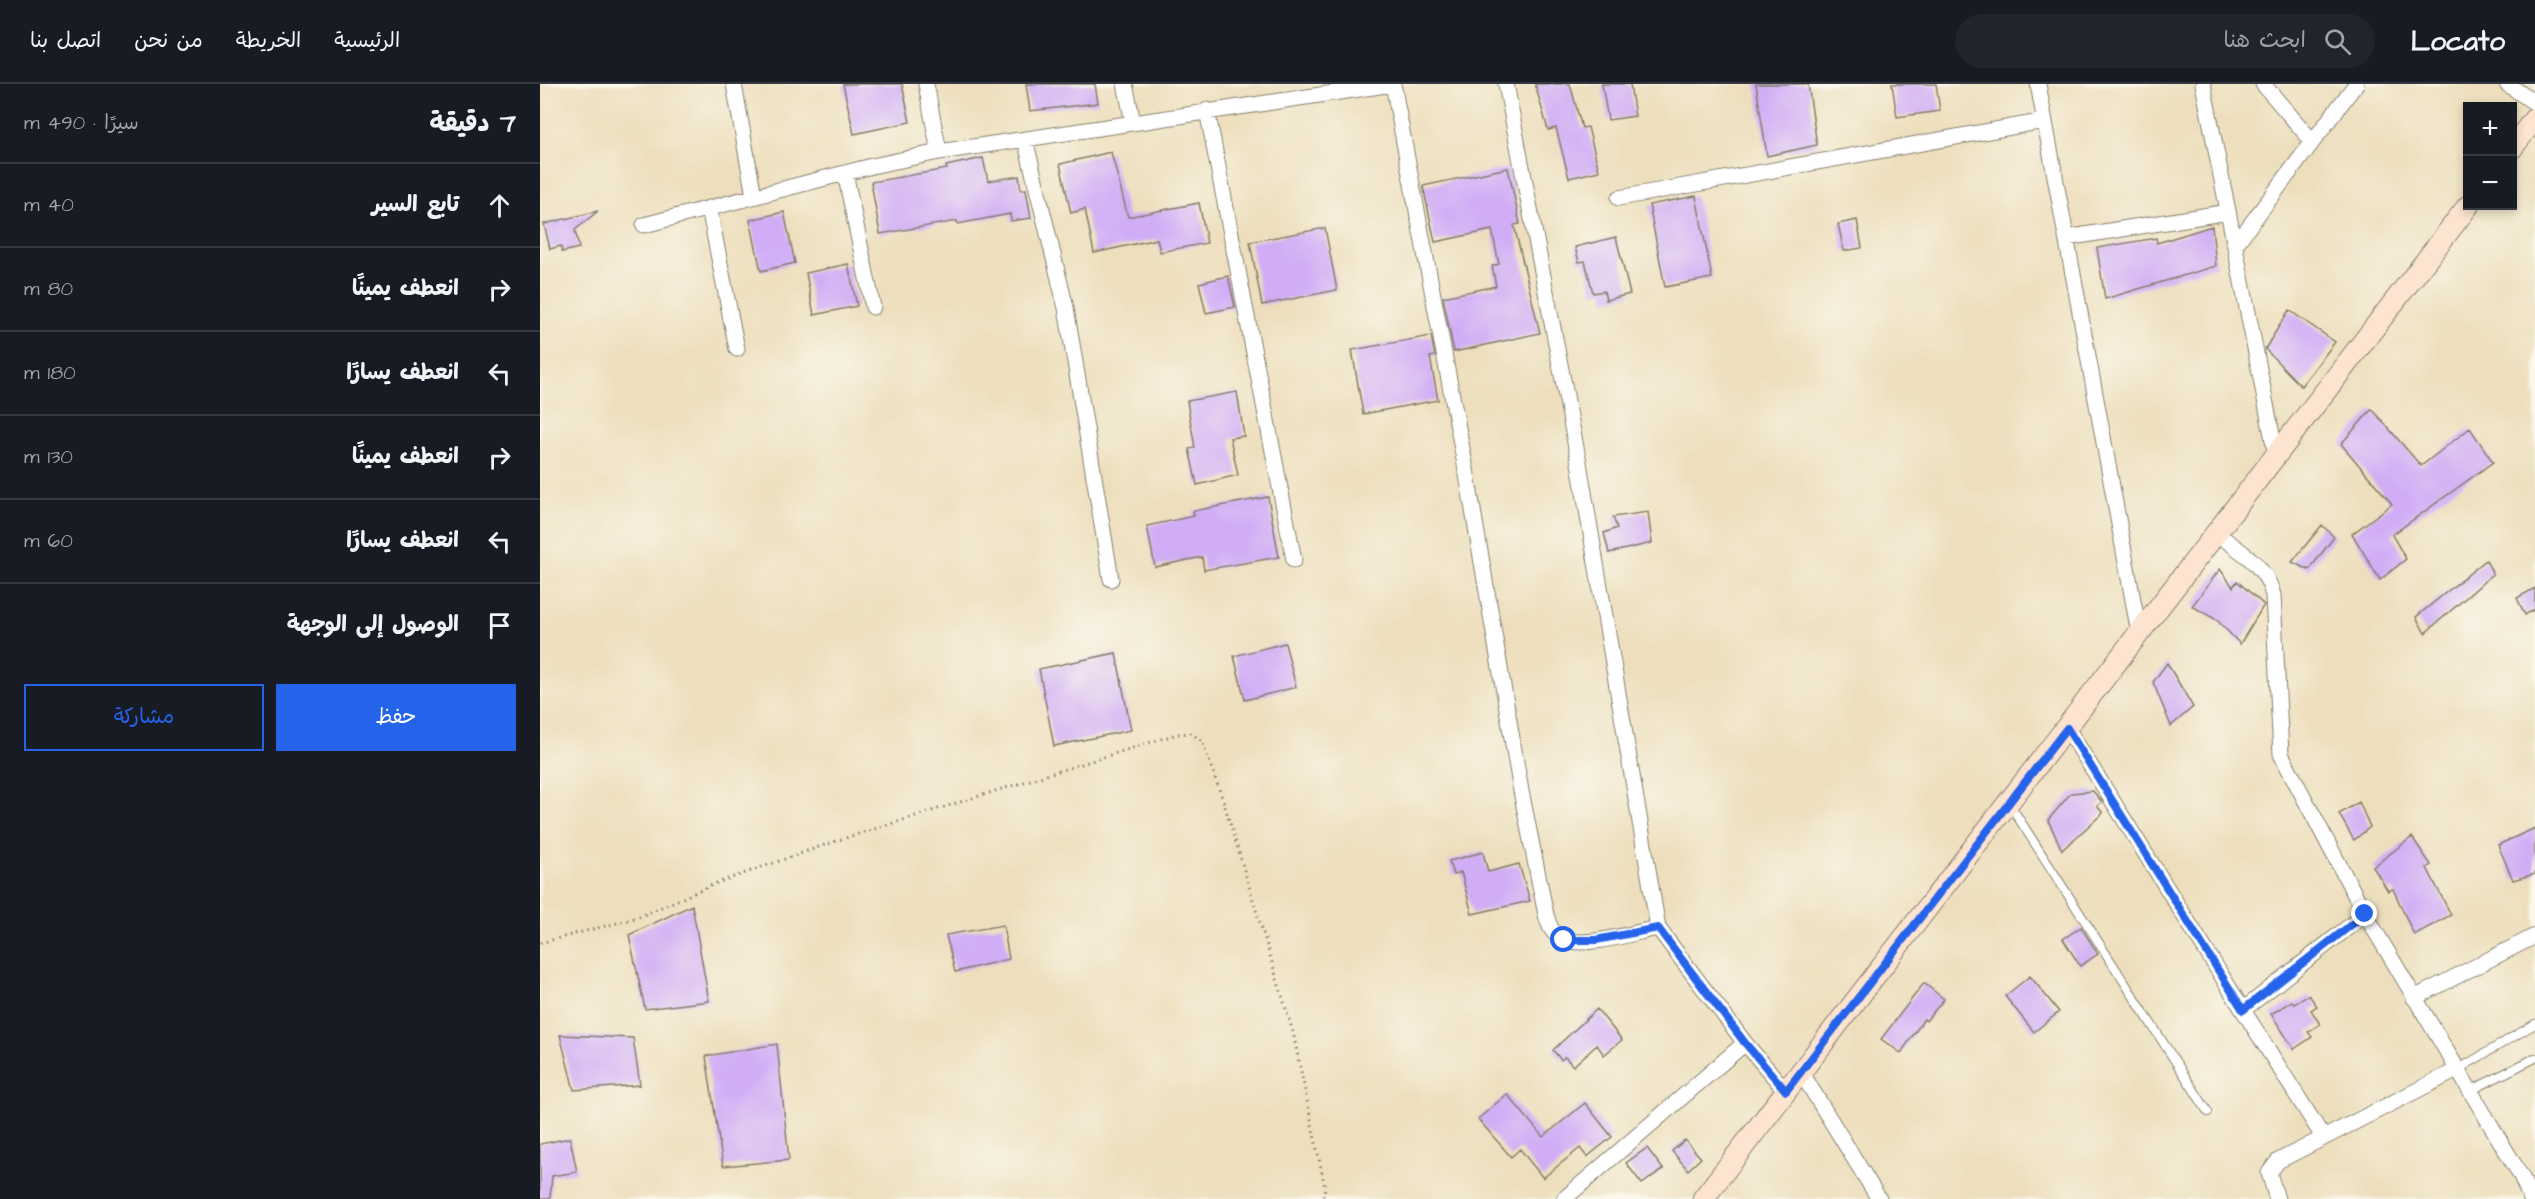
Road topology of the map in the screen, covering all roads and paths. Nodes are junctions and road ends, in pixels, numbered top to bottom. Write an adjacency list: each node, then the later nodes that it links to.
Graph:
1 (734, 84): 22 (street)
2 (926, 84): 20 (street)
3 (1125, 84): 16 (street)
4 (1393, 84): 11 (street); 40 (street)
5 (1506, 84): 40 (street)
6 (2038, 84): 15 (street)
7 (2203, 84): 26 (street)
8 (2263, 84): 18 (street)
9 (2356, 84): 18 (street)
10 (2507, 84): 12 (street)
11 (1317, 90): 13 (street)
12 (2535, 103)
13 (1208, 110): 16 (street); 34 (street)
14 (2535, 118): 19 (main road)
15 (2044, 121): 23 (street); 28 (street)
16 (1133, 122): 17 (street)
17 (1026, 139): 20 (street); 35 (street)
18 (2312, 141): 29 (street)
19 (2517, 141)
20 (939, 152): 21 (street)
21 (845, 173): 22 (street); 30 (street)
22 (754, 196): 24 (street)
23 (1619, 198)
24 (709, 208): 27 (street); 31 (street)
25 (2465, 210): 32 (main road)
26 (2228, 212): 28 (street); 29 (street)
27 (644, 225)
28 (2066, 238): 36 (street)
29 (2235, 245): 32 (street)
30 (873, 307)
31 (737, 349)
32 (2276, 455): 33 (main road)
33 (2216, 533): 36 (main road); 39 (street)
34 (1294, 560)
35 (1111, 579)
36 (2139, 633): 37 (main road)
37 (2067, 728): 38 (main road); 44 (street)
38 (2009, 804): 49 (main road); 52 (lane)
39 (2365, 914): 43 (street); 44 (street)
40 (1658, 928): 46 (street)
41 (2535, 936): 43 (street)
42 (540, 943): 56 (path)
43 (2414, 998): 48 (street)
44 (2243, 1010): 53 (street)
45 (2535, 1024): 48 (lane)
46 (1745, 1043): 50 (street); 57 (street)
47 (2535, 1058): 51 (lane)
48 (2457, 1070): 51 (street); 53 (street)
49 (1801, 1072): 50 (main road); 58 (street)
50 (1786, 1091): 55 (main road)
51 (2469, 1092): 54 (street)
52 (2208, 1112)
53 (2324, 1137): 59 (street)
54 (2528, 1173): 60 (street)
55 (1712, 1195)
56 (1322, 1199)
57 (1564, 1199)
58 (1879, 1199)
59 (2277, 1199)
60 (2531, 1199)

